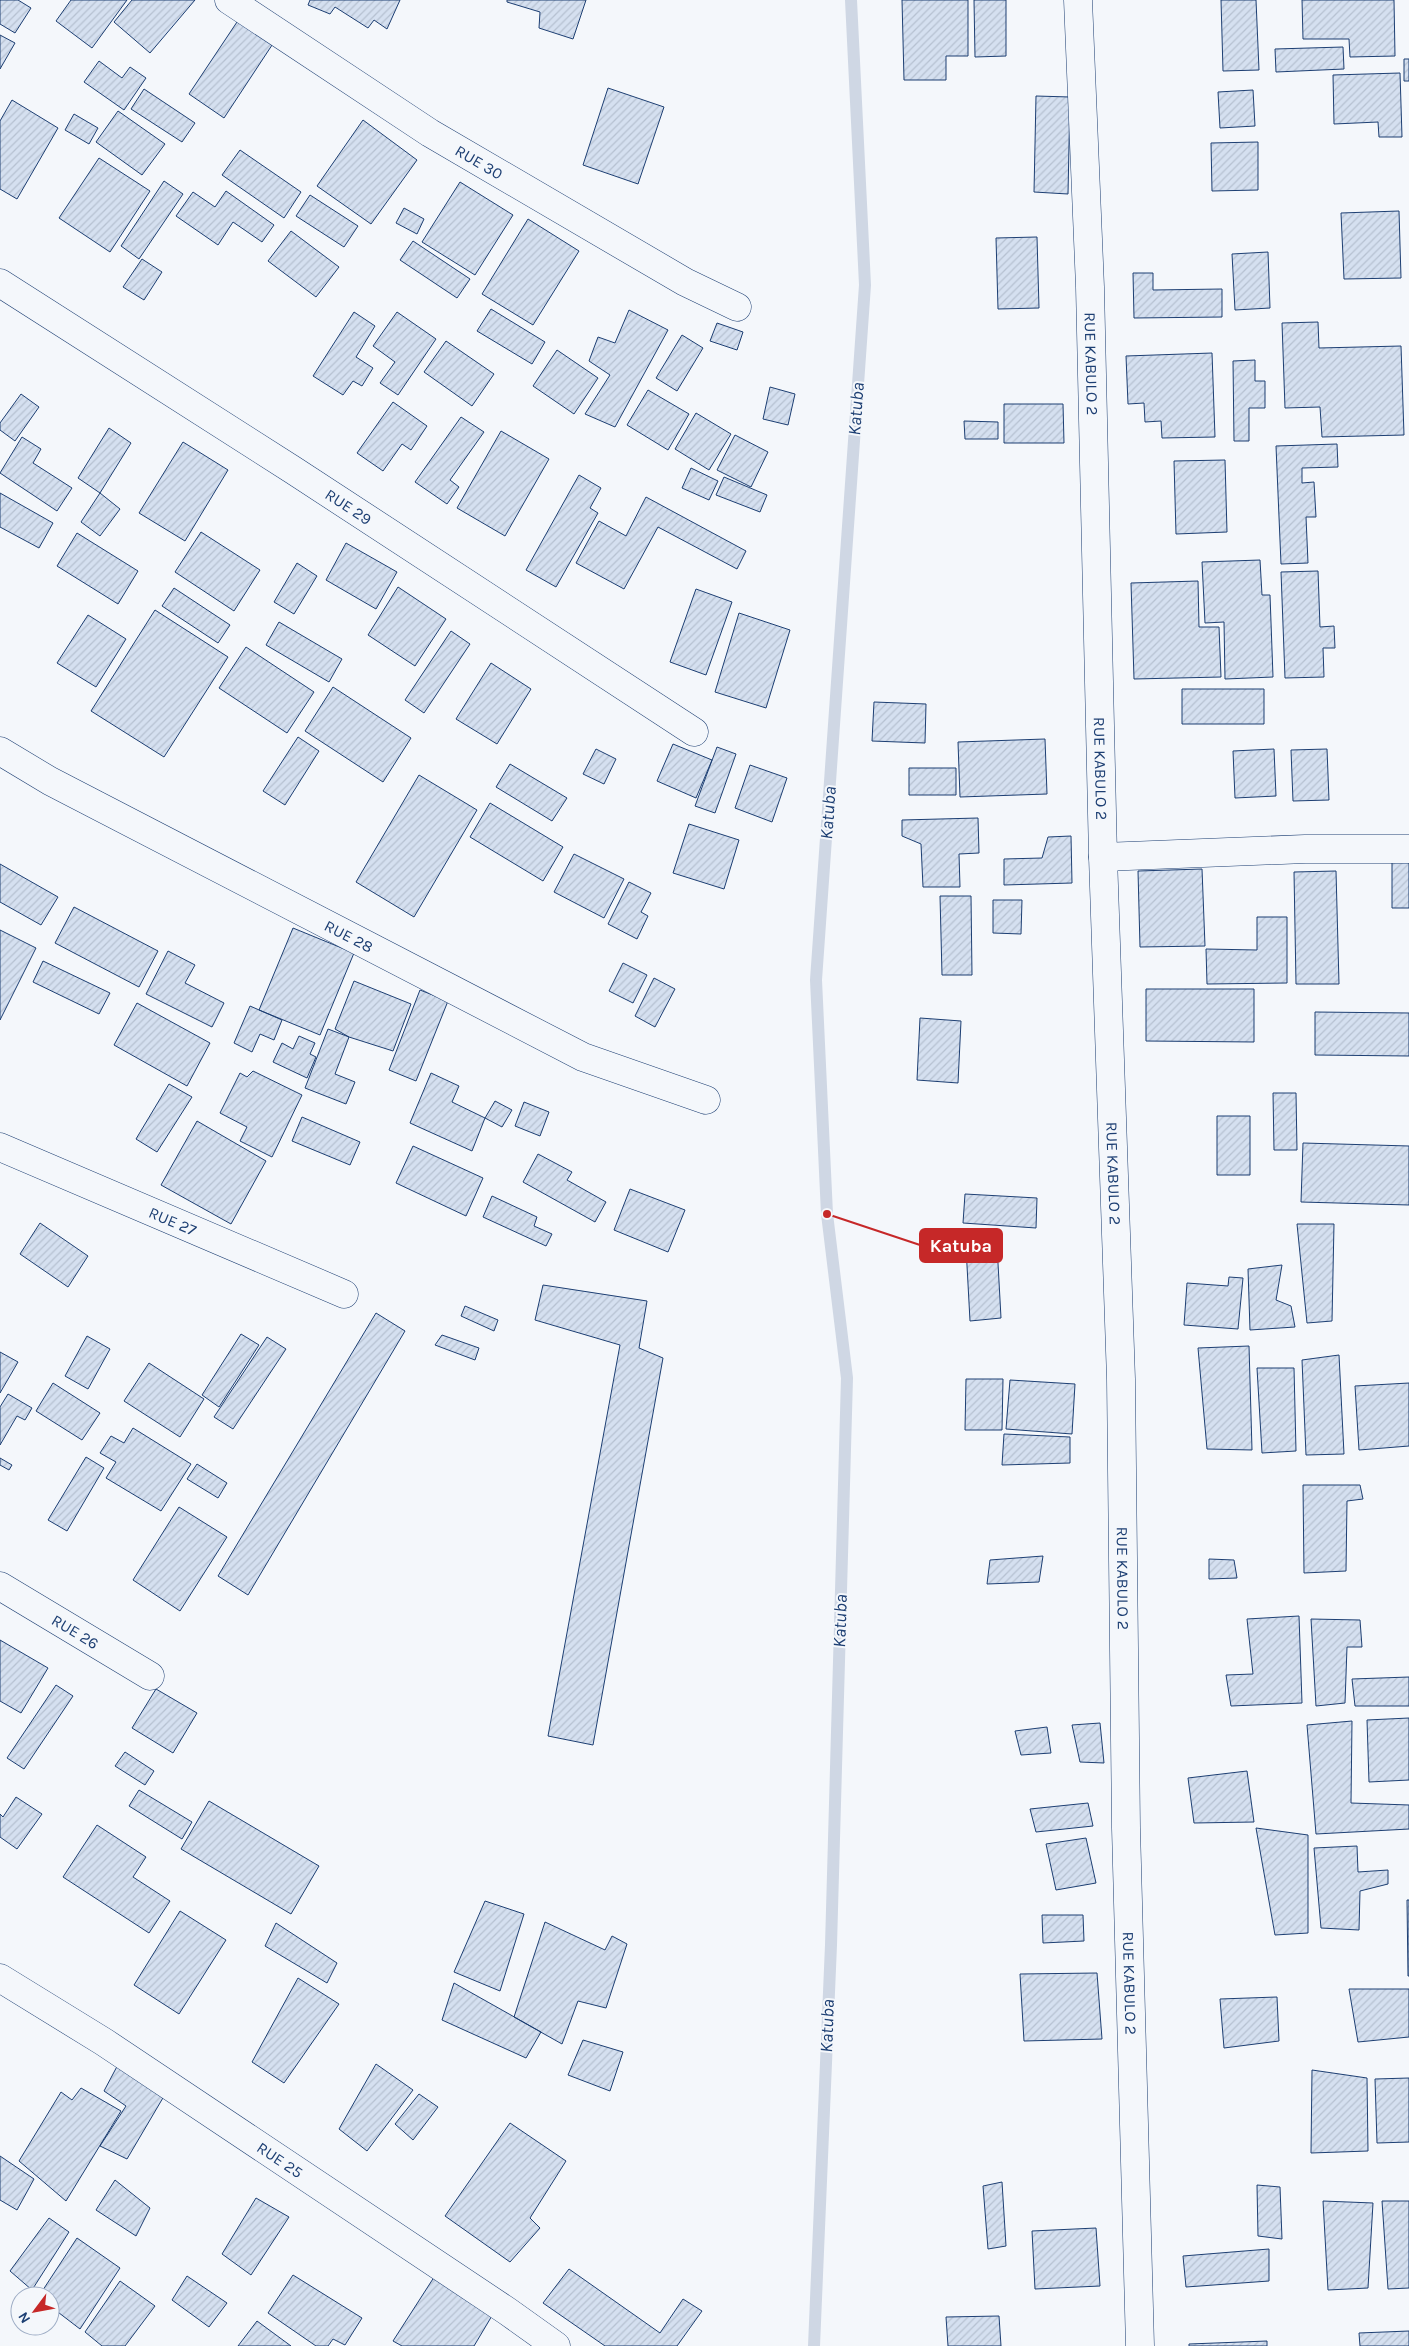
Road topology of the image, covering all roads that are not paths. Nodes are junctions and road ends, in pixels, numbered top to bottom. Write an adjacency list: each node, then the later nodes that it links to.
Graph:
1 (229, 0): 4 (street, RUE 30)
2 (1078, 0): 8 (street, RUE KABULO 2)
3 (0, 283): 5 (street, RUE 29)
4 (737, 307)
5 (694, 732)
6 (0, 751): 9 (street, RUE 28)
7 (1409, 849): 8 (street)
8 (1103, 857): 16 (street, RUE KABULO 2)
9 (706, 1100)
10 (0, 1147): 11 (street, RUE 27)
11 (344, 1294)
12 (0, 1586): 13 (street, RUE 26)
13 (150, 1676)
14 (3, 1986): 15 (street, RUE 25)
15 (556, 2346)
16 (1140, 2346)

